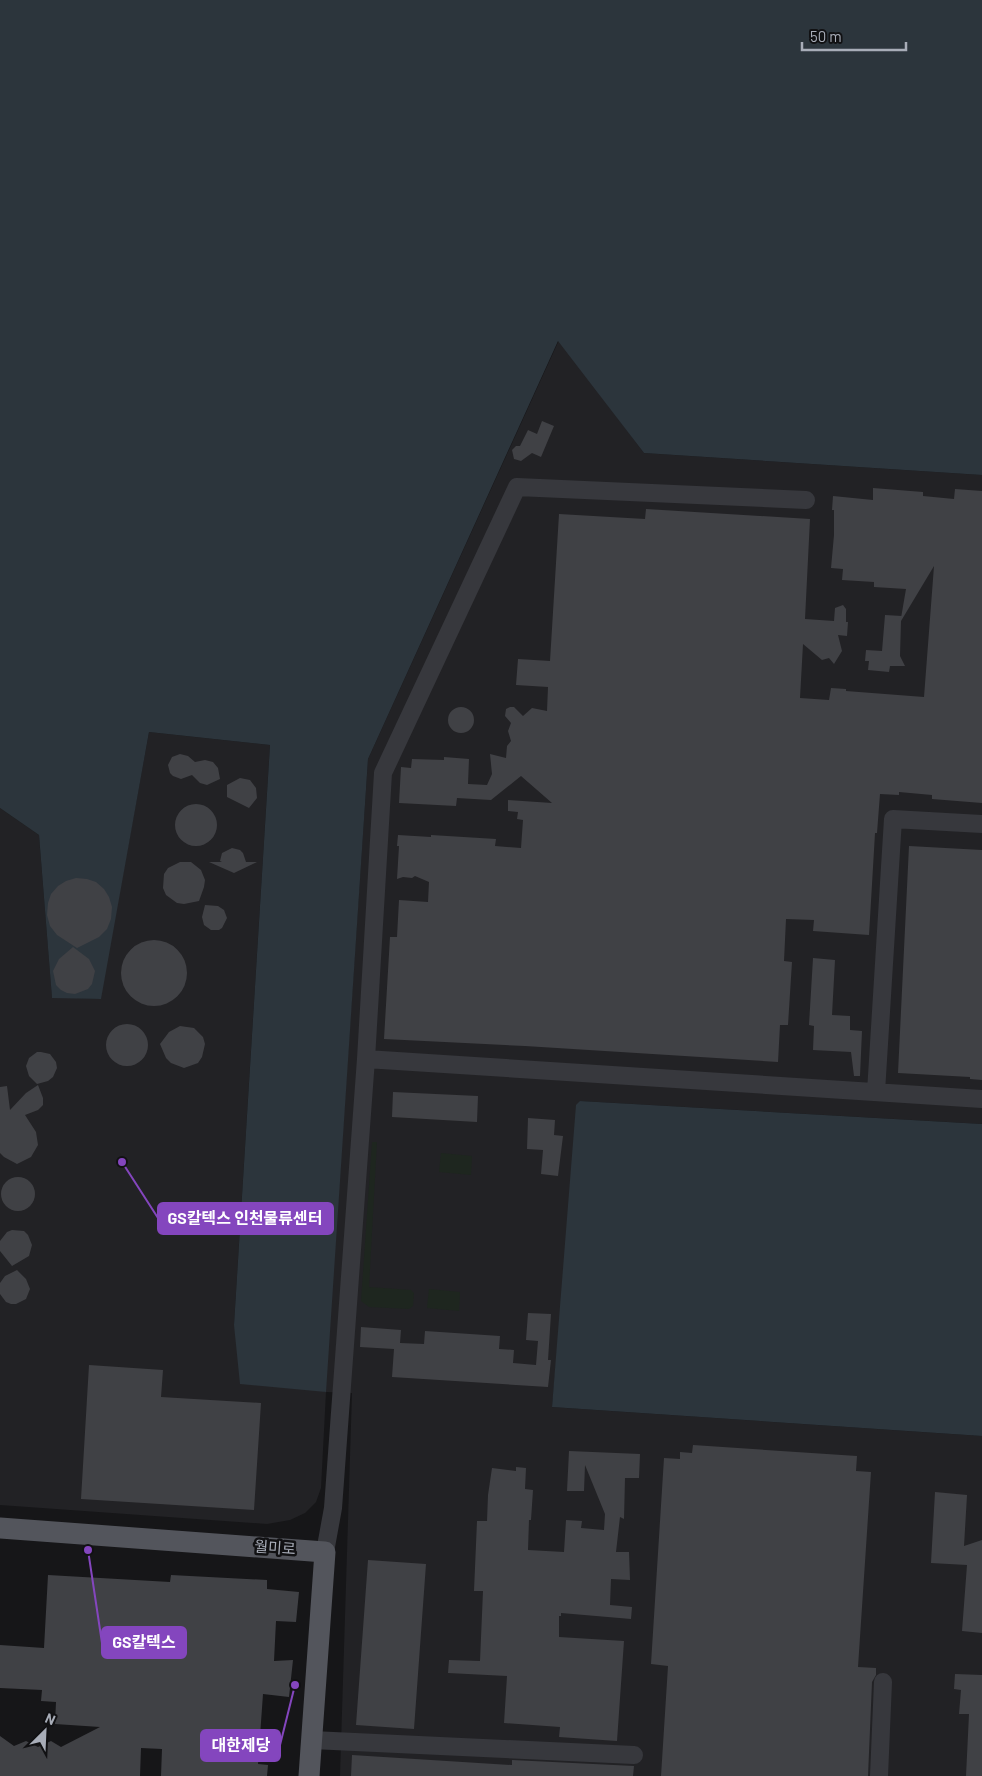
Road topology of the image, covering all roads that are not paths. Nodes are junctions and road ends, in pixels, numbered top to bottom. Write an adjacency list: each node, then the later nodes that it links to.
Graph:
1 (806, 500): 3 (street)
2 (982, 824): 4 (street)
3 (366, 1060): 4 (street); 7 (street)
4 (876, 1092): 5 (street)
5 (982, 1099)
6 (0, 1528): 7 (main road, 월미로)
7 (325, 1552): 9 (main road)
8 (882, 1682): 12 (street)
9 (312, 1740): 10 (street); 11 (main road)
10 (634, 1755)
11 (309, 1776)
12 (879, 1776)

